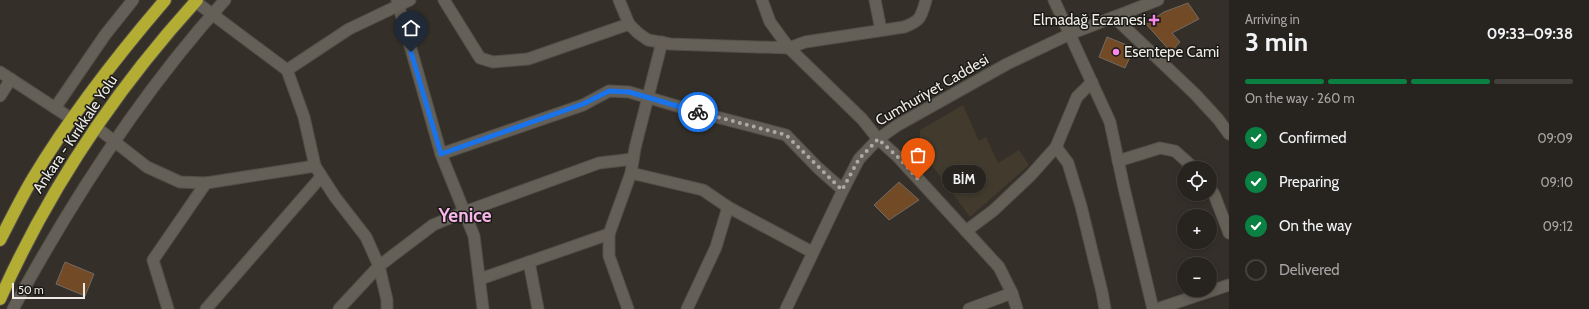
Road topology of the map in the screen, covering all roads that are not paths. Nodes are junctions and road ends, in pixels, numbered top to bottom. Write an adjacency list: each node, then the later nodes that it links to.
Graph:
1 (133, 0): 27 (street)
2 (165, 0): 28 (highway, Ankara - Kırıkkale Yolu)
3 (225, 0): 14 (street)
4 (410, 0): 13 (street)
5 (444, 0): 16 (street)
6 (619, 0): 16 (street)
7 (762, 0): 20 (street)
8 (875, 0): 17 (street)
9 (926, 0): 17 (street)
10 (1054, 0): 18 (street)
11 (1155, 0): 15 (street, Cumhuriyet Caddesi)
12 (196, 1): 14 (street); 29 (highway, Ankara - Kırıkkale Yolu)
13 (398, 3): 21 (street); 34 (street)
14 (212, 14): 21 (street); 32 (street)
15 (1114, 17): 18 (street, Cumhuriyet Caddesi); 30 (street)
16 (629, 24): 19 (street)
17 (881, 30): 20 (street)
18 (1070, 34): 24 (street); 31 (street, Cumhuriyet Caddesi)
19 (662, 42): 20 (street); 26 (street)
20 (789, 48): 31 (street)
21 (287, 70): 38 (street)
22 (0, 72): 23 (street)
23 (11, 79): 25 (street); 27 (street)
24 (1092, 82): 33 (street); 36 (street)
25 (0, 96)
26 (648, 98): 34 (street); 35 (street); 42 (street)
27 (56, 108): 28 (street)
28 (72, 119): 49 (highway, Ankara - Kırıkkale Yolu)
29 (96, 127): 32 (street); 56 (highway, Ankara - Kırıkkale Yolu)
30 (1229, 134)
31 (878, 139): 42 (street, Cumhuriyet Caddesi); 46 (street)
32 (114, 141): 41 (street); 57 (street)
33 (1056, 147): 46 (street); 69 (street)
34 (441, 154): 45 (street)
35 (633, 159): 39 (street); 45 (street)
36 (1118, 161): 37 (street); 70 (street)
37 (1186, 161)
38 (315, 166): 40 (street); 41 (street)
39 (631, 173): 44 (street); 48 (street)
40 (321, 177): 52 (street); 59 (street)
41 (206, 183): 58 (street)
42 (842, 190): 50 (street, Cumhuriyet Caddesi)
43 (1217, 201): 47 (street)
44 (728, 207): 50 (street); 65 (street)
45 (464, 212): 52 (street); 53 (street)
46 (966, 231): 55 (street)
47 (1229, 232)
48 (609, 234): 51 (street); 64 (street)
49 (0, 240)
50 (812, 252): 66 (street, Cumhuriyet Caddesi)
51 (529, 262): 53 (street); 63 (street)
52 (379, 266): 60 (street); 61 (street)
53 (480, 279): 62 (street)
54 (1229, 285): 71 (street)
55 (1012, 293): 67 (street); 68 (street)
56 (0, 299)
57 (13, 309)
58 (168, 309)
59 (206, 309)
60 (338, 309)
61 (387, 309)
62 (483, 309)
63 (538, 309)
64 (628, 309)
65 (688, 309)
66 (786, 309)
67 (969, 309)
68 (1017, 309)
69 (1105, 309)
70 (1153, 309)
71 (1157, 309)

